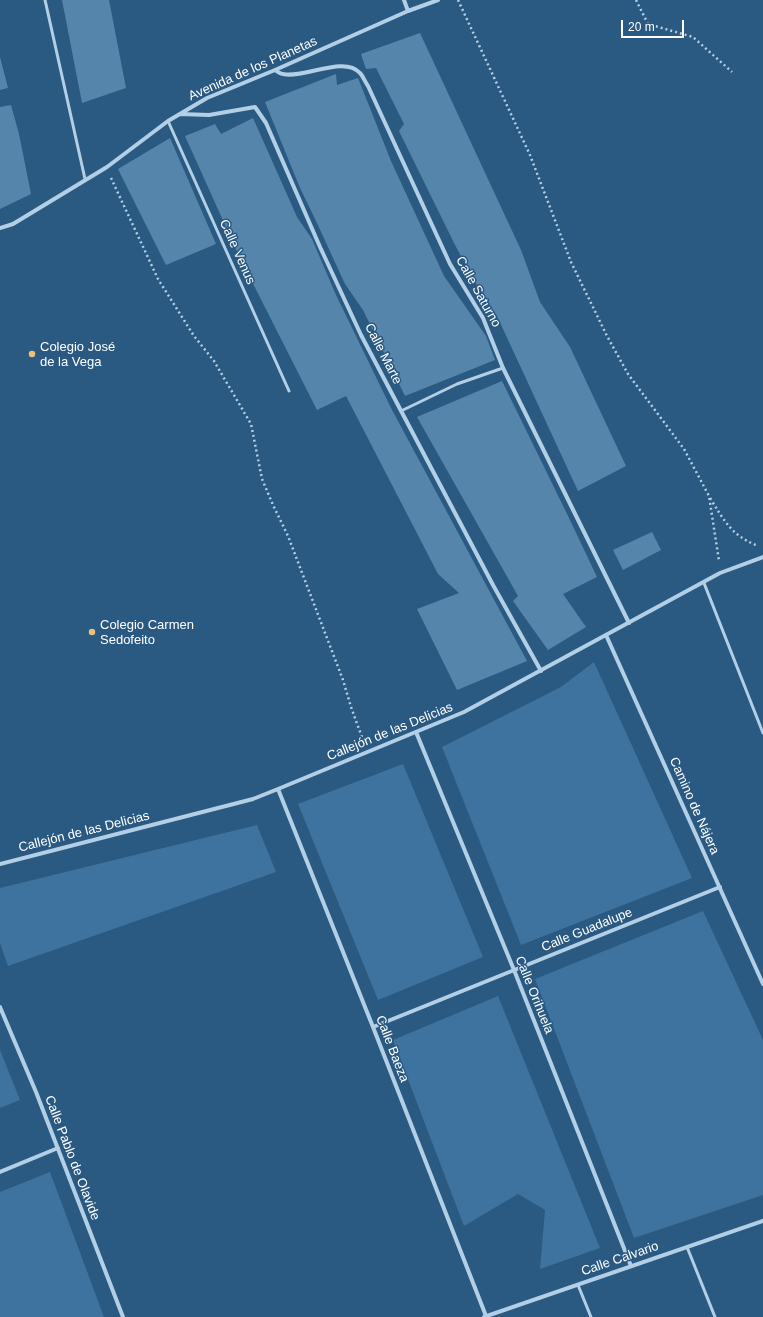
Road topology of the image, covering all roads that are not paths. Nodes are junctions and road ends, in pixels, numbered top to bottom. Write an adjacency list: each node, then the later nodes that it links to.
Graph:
1 (45, 0): 8 (lane)
2 (404, 0): 4 (street)
3 (438, 0): 4 (street, Avenida de los Planetas)
4 (408, 11): 5 (street, Avenida de los Planetas)
5 (274, 70): 6 (street, Avenida de los Planetas); 10 (street, Calle Saturno)
6 (180, 114): 7 (street, Avenida de los Planetas); 12 (street, Calle Marte)
7 (168, 121): 8 (street, Avenida de los Planetas); 11 (lane, Calle Venus)
8 (85, 179): 9 (street, Avenida de los Planetas)
9 (0, 228)
10 (503, 368): 12 (lane); 15 (street, Calle Saturno)
11 (288, 390)
12 (401, 411): 17 (street, Calle Marte)
13 (763, 557): 14 (street, Callejón de las Delicias)
14 (704, 583): 15 (street, Callejón de las Delicias); 19 (lane)
15 (629, 623): 16 (street, Callejón de las Delicias)
16 (606, 636): 17 (street, Callejón de las Delicias); 22 (street, Camino de Nájera)
17 (541, 671): 18 (street, Callejón de las Delicias)
18 (416, 732): 20 (street, Callejón de las Delicias); 23 (street, Calle Orihuela)
19 (763, 733)
20 (278, 789): 21 (street, Callejón de las Delicias); 26 (street, Calle Baeza)
21 (0, 864)
22 (720, 887): 23 (street, Calle Guadalupe); 24 (street, Camino de Nájera)
23 (514, 970): 26 (street, Calle Guadalupe); 31 (street, Calle Orihuela)
24 (763, 984)
25 (0, 1007): 27 (street, Calle Pablo de Olavide)
26 (373, 1027): 34 (street, Calle Baeza)
27 (58, 1148): 28 (street); 33 (street, Calle Pablo de Olavide)
28 (0, 1172)
29 (763, 1220): 30 (street, Calle Calvario)
30 (687, 1246): 31 (street, Calle Calvario); 36 (lane)
31 (631, 1266): 32 (street, Calle Calvario)
32 (578, 1285): 34 (street, Calle Calvario); 35 (lane)
33 (123, 1317)
34 (485, 1317)
35 (590, 1317)
36 (715, 1317)

